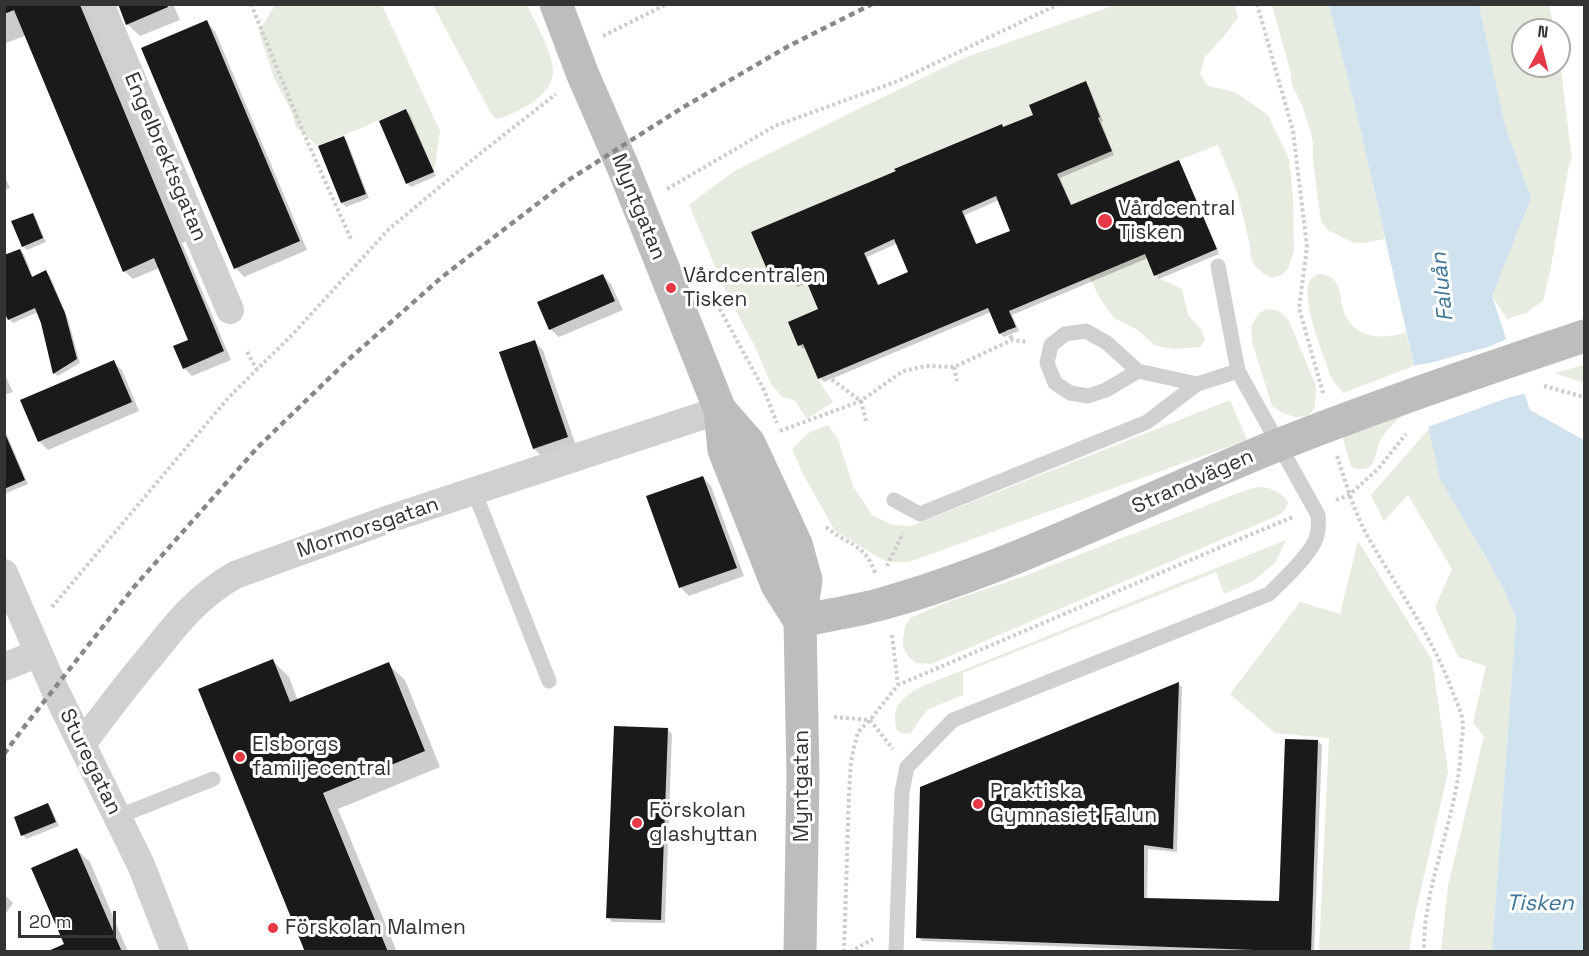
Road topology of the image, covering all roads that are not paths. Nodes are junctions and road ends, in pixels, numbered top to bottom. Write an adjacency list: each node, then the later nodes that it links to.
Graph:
1 (100, 4): 4 (street, Engelbrektsgatan)
2 (556, 4): 9 (street, Myntgatan)
3 (1218, 266): 7 (lane)
4 (230, 310)
5 (1584, 336): 10 (street, Strandvägen)
6 (1138, 371): 6 (lane); 8 (lane)
7 (1238, 371): 8 (lane); 10 (lane)
8 (1197, 384): 12 (lane)
9 (720, 410): 11 (street, Mormorsgatan); 14 (street, Myntgatan)
10 (1279, 445): 14 (street, Strandvägen); 23 (lane)
11 (474, 491): 17 (lane); 18 (street, Mormorsgatan)
12 (894, 500)
13 (4, 573): 15 (street, Sturegatan)
14 (800, 621): 22 (street, Myntgatan)
15 (35, 643): 16 (street); 18 (street, Sturegatan)
16 (4, 667)
17 (549, 681)
18 (82, 744): 20 (street, Sturegatan)
19 (213, 779): 20 (lane)
20 (117, 817): 21 (street, Sturegatan)
21 (175, 951)
22 (800, 951)
23 (896, 951)

